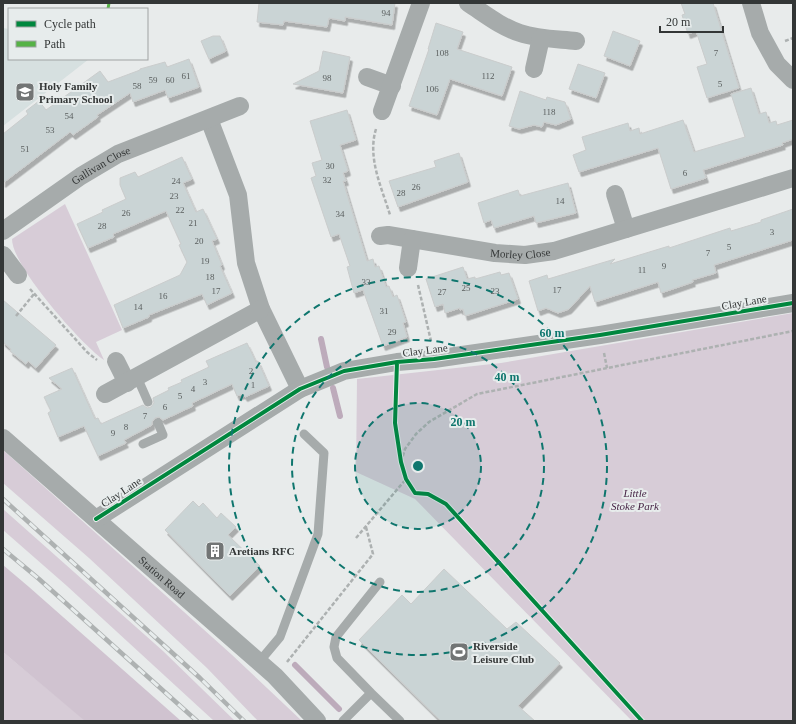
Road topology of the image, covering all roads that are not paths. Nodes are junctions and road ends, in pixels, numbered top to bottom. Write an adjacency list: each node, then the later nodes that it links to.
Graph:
1 (421, 3): 9 (street)
2 (468, 3): 4 (street)
3 (751, 3): 8 (street)
4 (541, 38): 5 (street); 6 (street)
5 (576, 41)
6 (534, 69)
7 (367, 77): 9 (street)
8 (793, 80)
9 (392, 86): 11 (street)
10 (240, 106): 12 (street, Gallivan Close)
11 (382, 111)
12 (209, 119): 16 (street, Gallivan Close); 21 (street)
13 (793, 178): 15 (street, Morley Close)
14 (615, 194): 15 (street)
15 (626, 229): 18 (street, Morley Close)
16 (3, 231)
17 (3, 256): 19 (street)
18 (408, 268)
19 (18, 276)
20 (793, 303): 24 (street, Clay Lane)
21 (261, 309): 23 (street); 24 (street)
22 (116, 361): 23 (street)
23 (132, 380): 25 (street); 26 (lane)
24 (300, 389): 31 (street, Clay Lane)
25 (105, 394)
26 (148, 402)
27 (158, 423): 30 (lane)
28 (304, 434): 33 (lane)
29 (3, 438): 31 (street, Station Road)
30 (143, 444)
31 (96, 519): 33 (street, Station Road)
32 (380, 582): 34 (lane)
33 (260, 662): 35 (street, Station Road)
34 (371, 693): 36 (lane); 37 (lane)
35 (317, 721)
36 (343, 721)
37 (400, 721)

